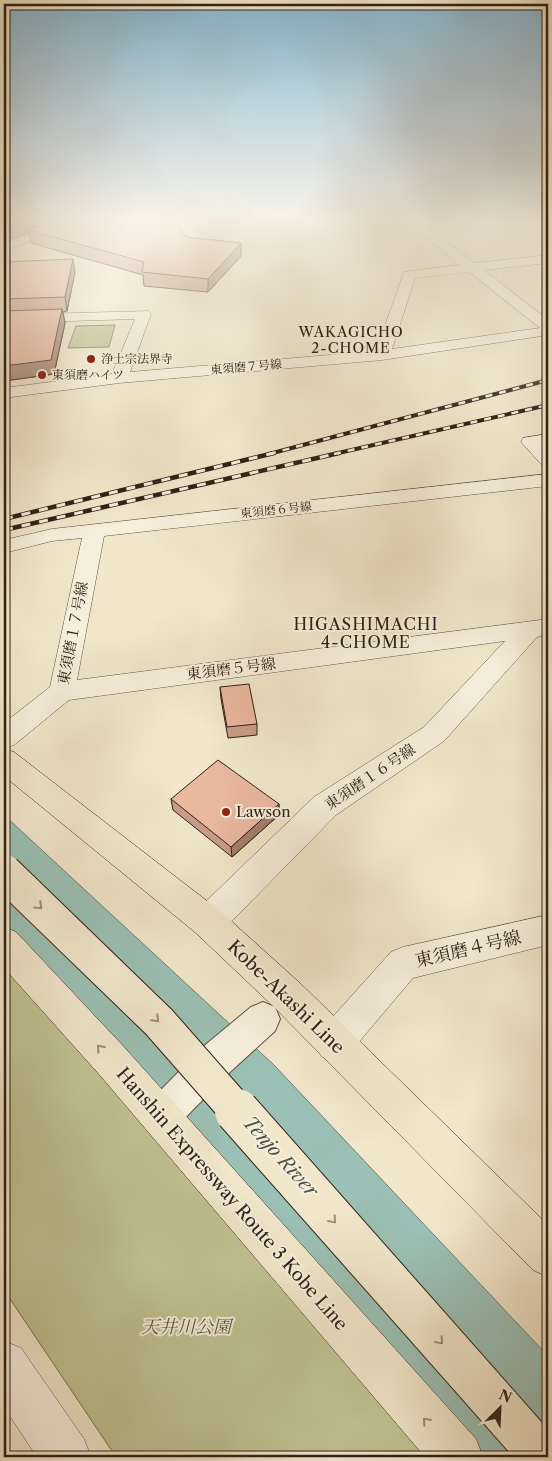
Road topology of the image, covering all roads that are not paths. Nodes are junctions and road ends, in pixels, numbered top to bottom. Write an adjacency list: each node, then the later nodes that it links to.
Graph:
1 (405, 286): 5 (street)
2 (495, 286): 4 (street)
3 (4, 320): 6 (street)
4 (548, 329): 5 (street, 東須磨７号線)
5 (382, 355): 6 (street, 東須磨７号線)
6 (119, 378): 7 (street, 東須磨７号線)
7 (4, 393)
8 (548, 439): 9 (street)
9 (548, 460)
10 (548, 480): 11 (street, 東須磨６号線)
11 (94, 531): 12 (street, 東須磨６号線); 14 (street, 東須磨１７号線)
12 (4, 546)
13 (539, 628): 14 (street, 東須磨５号線); 18 (street, 東須磨１６号線)
14 (62, 691): 15 (street, 東須磨１７号線)
15 (4, 738)
16 (4, 760): 18 (main road, Kobe-Akashi Line)
17 (4, 872): 28 (main road, one-way to 28, bridge)
18 (208, 922): 22 (main road, Kobe-Akashi Line)
19 (548, 930): 22 (street, 東須磨４号線)
20 (4, 943): 27 (main road, Hanshin Expressway Route 3 Kobe Line, one-way to 20)
21 (264, 1019): 23 (street)
22 (334, 1043): 24 (main road, Kobe-Akashi Line)
23 (167, 1110)
24 (548, 1255)
25 (4, 1365): 26 (street)
26 (66, 1457)
27 (458, 1457)
28 (543, 1457)

